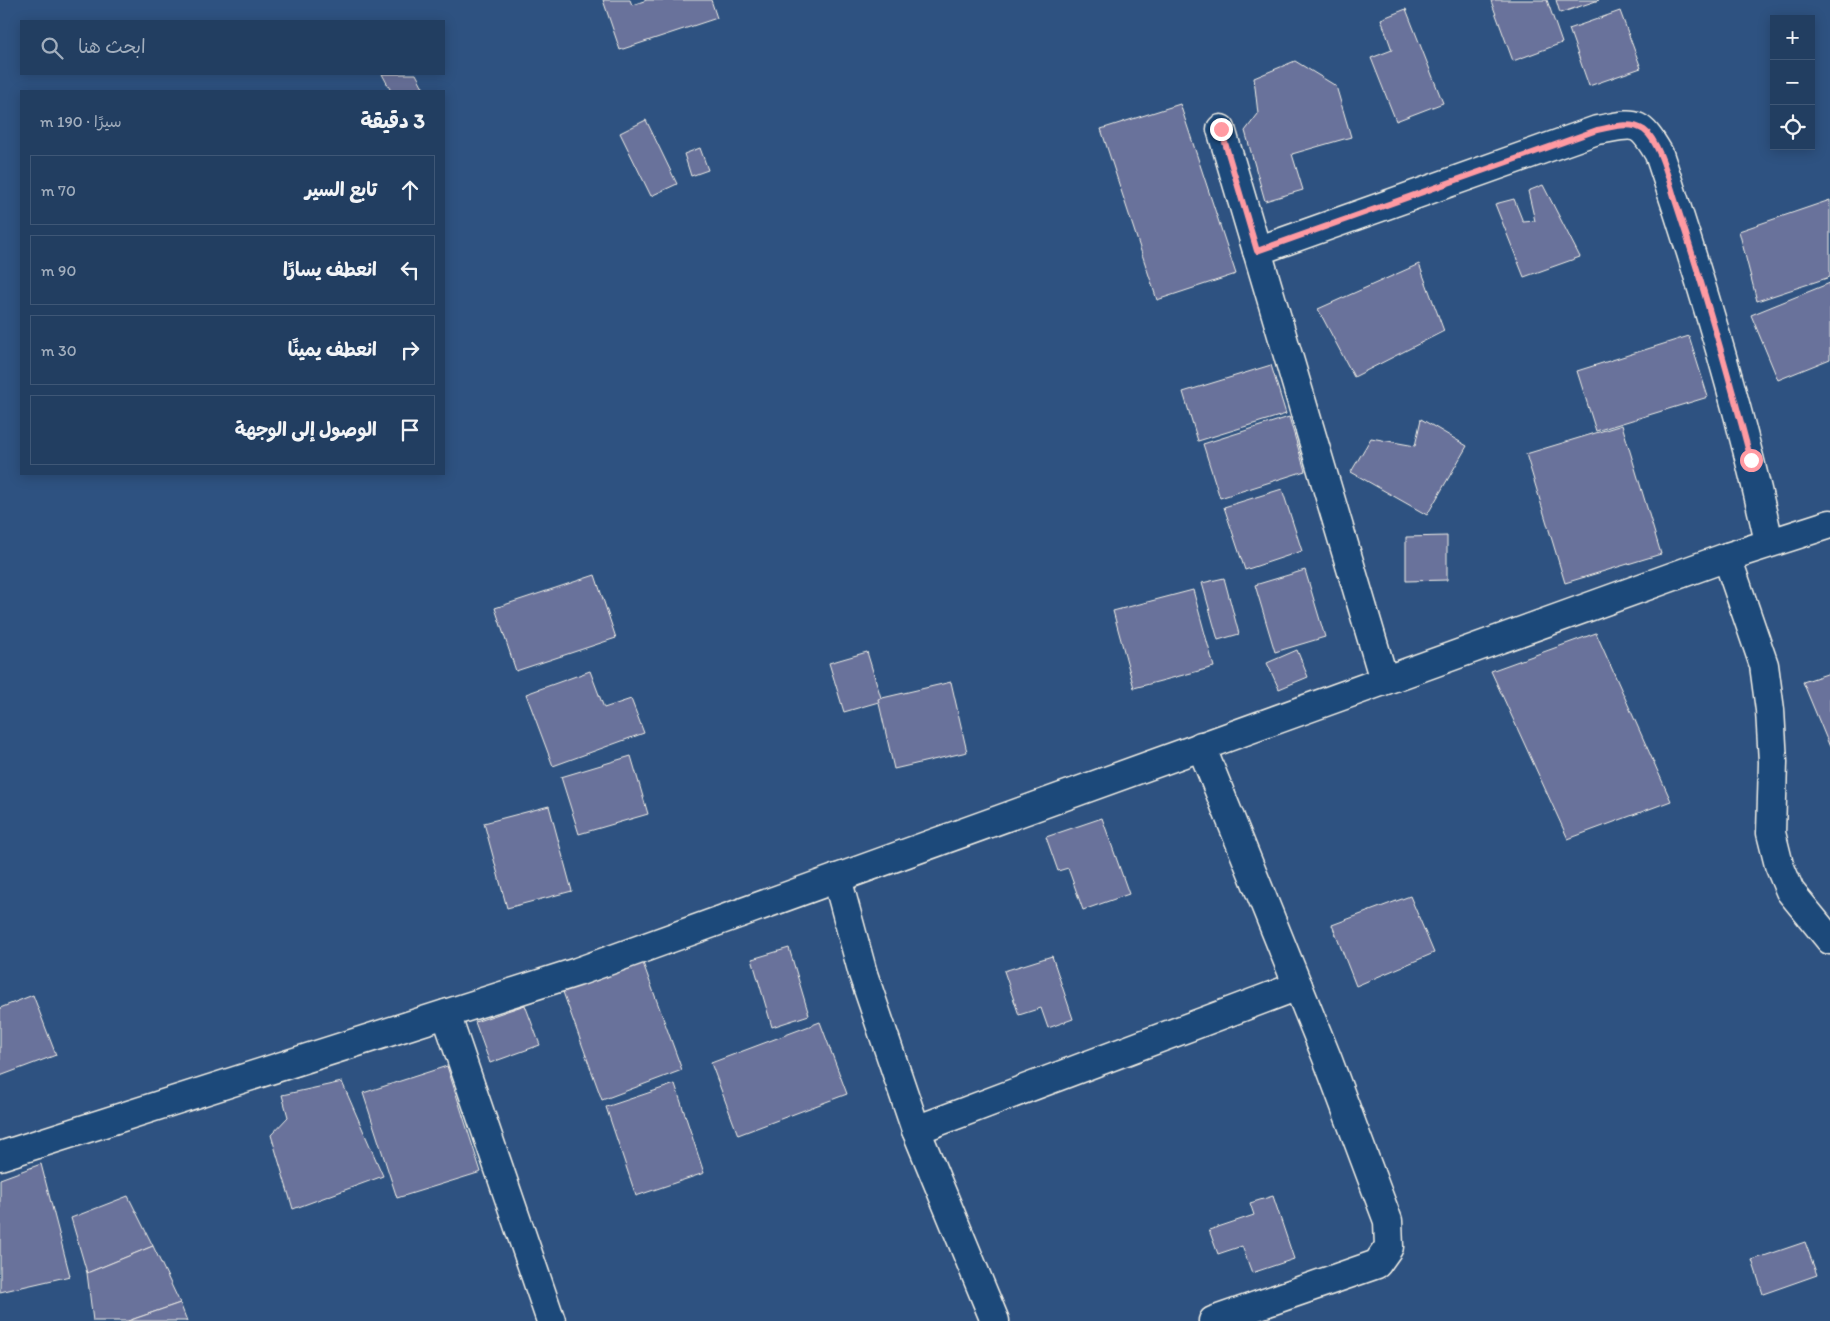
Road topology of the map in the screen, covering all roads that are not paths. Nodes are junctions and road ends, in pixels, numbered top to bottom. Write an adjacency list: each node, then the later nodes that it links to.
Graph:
1 (1221, 129): 2 (street)
2 (1257, 251): 4 (street); 6 (street)
3 (1830, 524): 4 (street)
4 (1769, 542): 5 (street)
5 (1727, 557): 6 (street); 9 (street)
6 (1384, 680): 7 (street)
7 (1201, 746): 8 (street); 10 (street)
8 (837, 878): 11 (street); 12 (street)
9 (1830, 940)
10 (1298, 986): 12 (street); 16 (street)
11 (446, 1014): 13 (street); 14 (street)
12 (916, 1130): 15 (street)
13 (0, 1156)
14 (551, 1321)
15 (996, 1321)
16 (1213, 1321)

